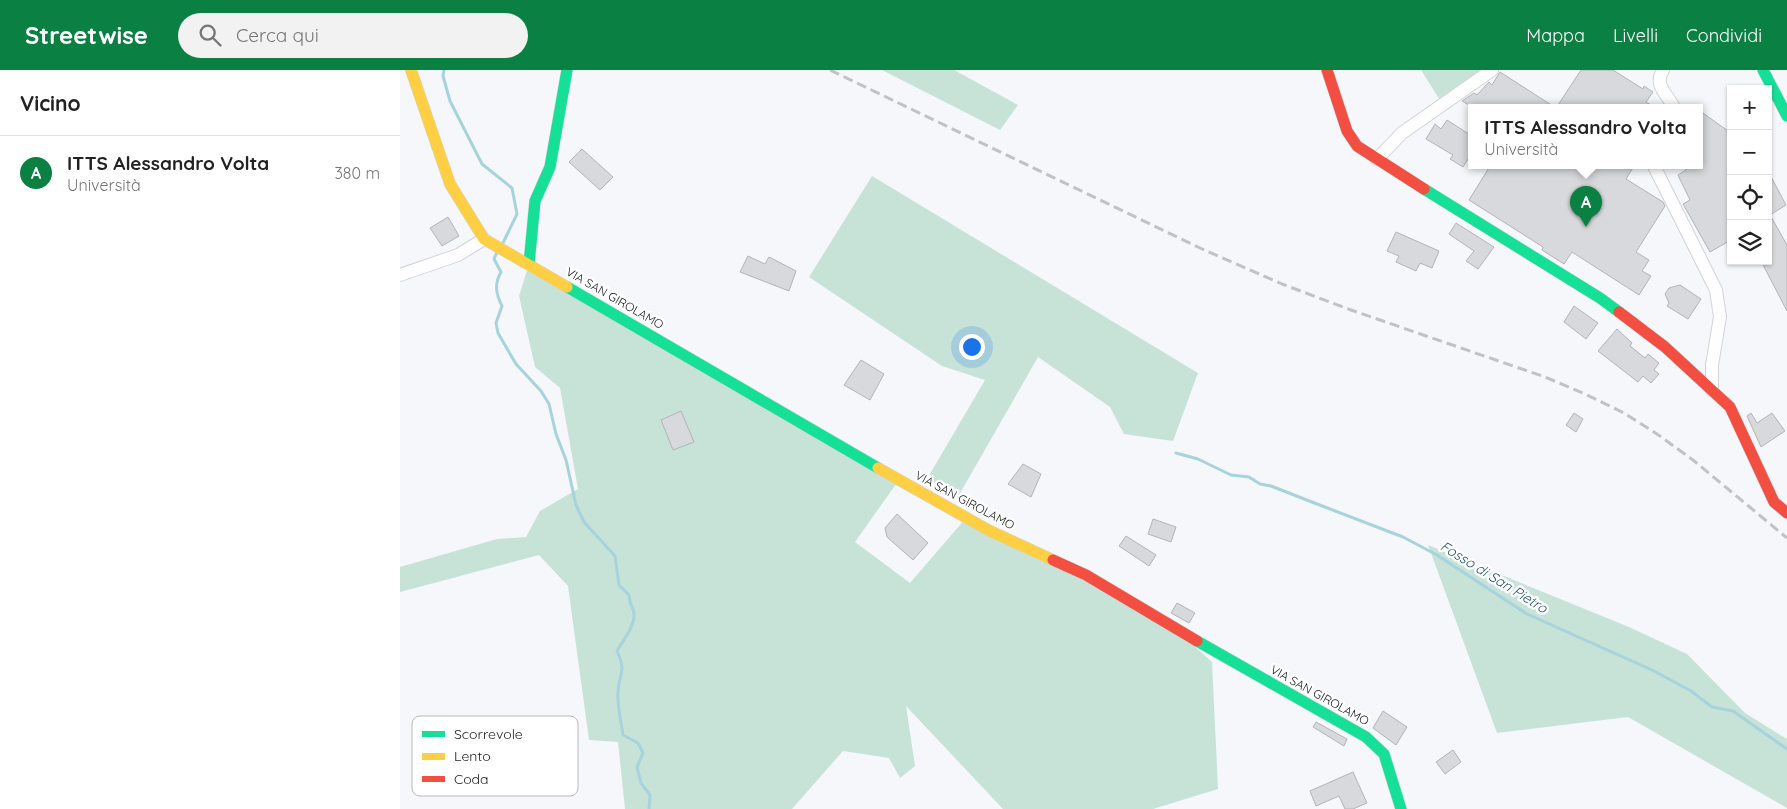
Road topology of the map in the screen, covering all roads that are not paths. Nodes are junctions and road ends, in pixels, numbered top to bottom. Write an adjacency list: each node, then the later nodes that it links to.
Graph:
1 (411, 70): 11 (street)
2 (567, 70): 12 (street)
3 (1328, 70): 9 (street)
4 (1492, 70): 9 (street)
5 (1663, 70): 7 (street)
6 (1764, 73): 8 (street)
7 (1671, 104)
8 (1787, 116)
9 (1378, 159): 14 (street)
10 (1656, 169): 14 (street)
11 (484, 239): 12 (street, VIA SAN GIROLAMO); 13 (street)
12 (528, 264): 16 (street, VIA SAN GIROLAMO)
13 (400, 275)
14 (1712, 390): 15 (street)
15 (1787, 513)
16 (1401, 809)

